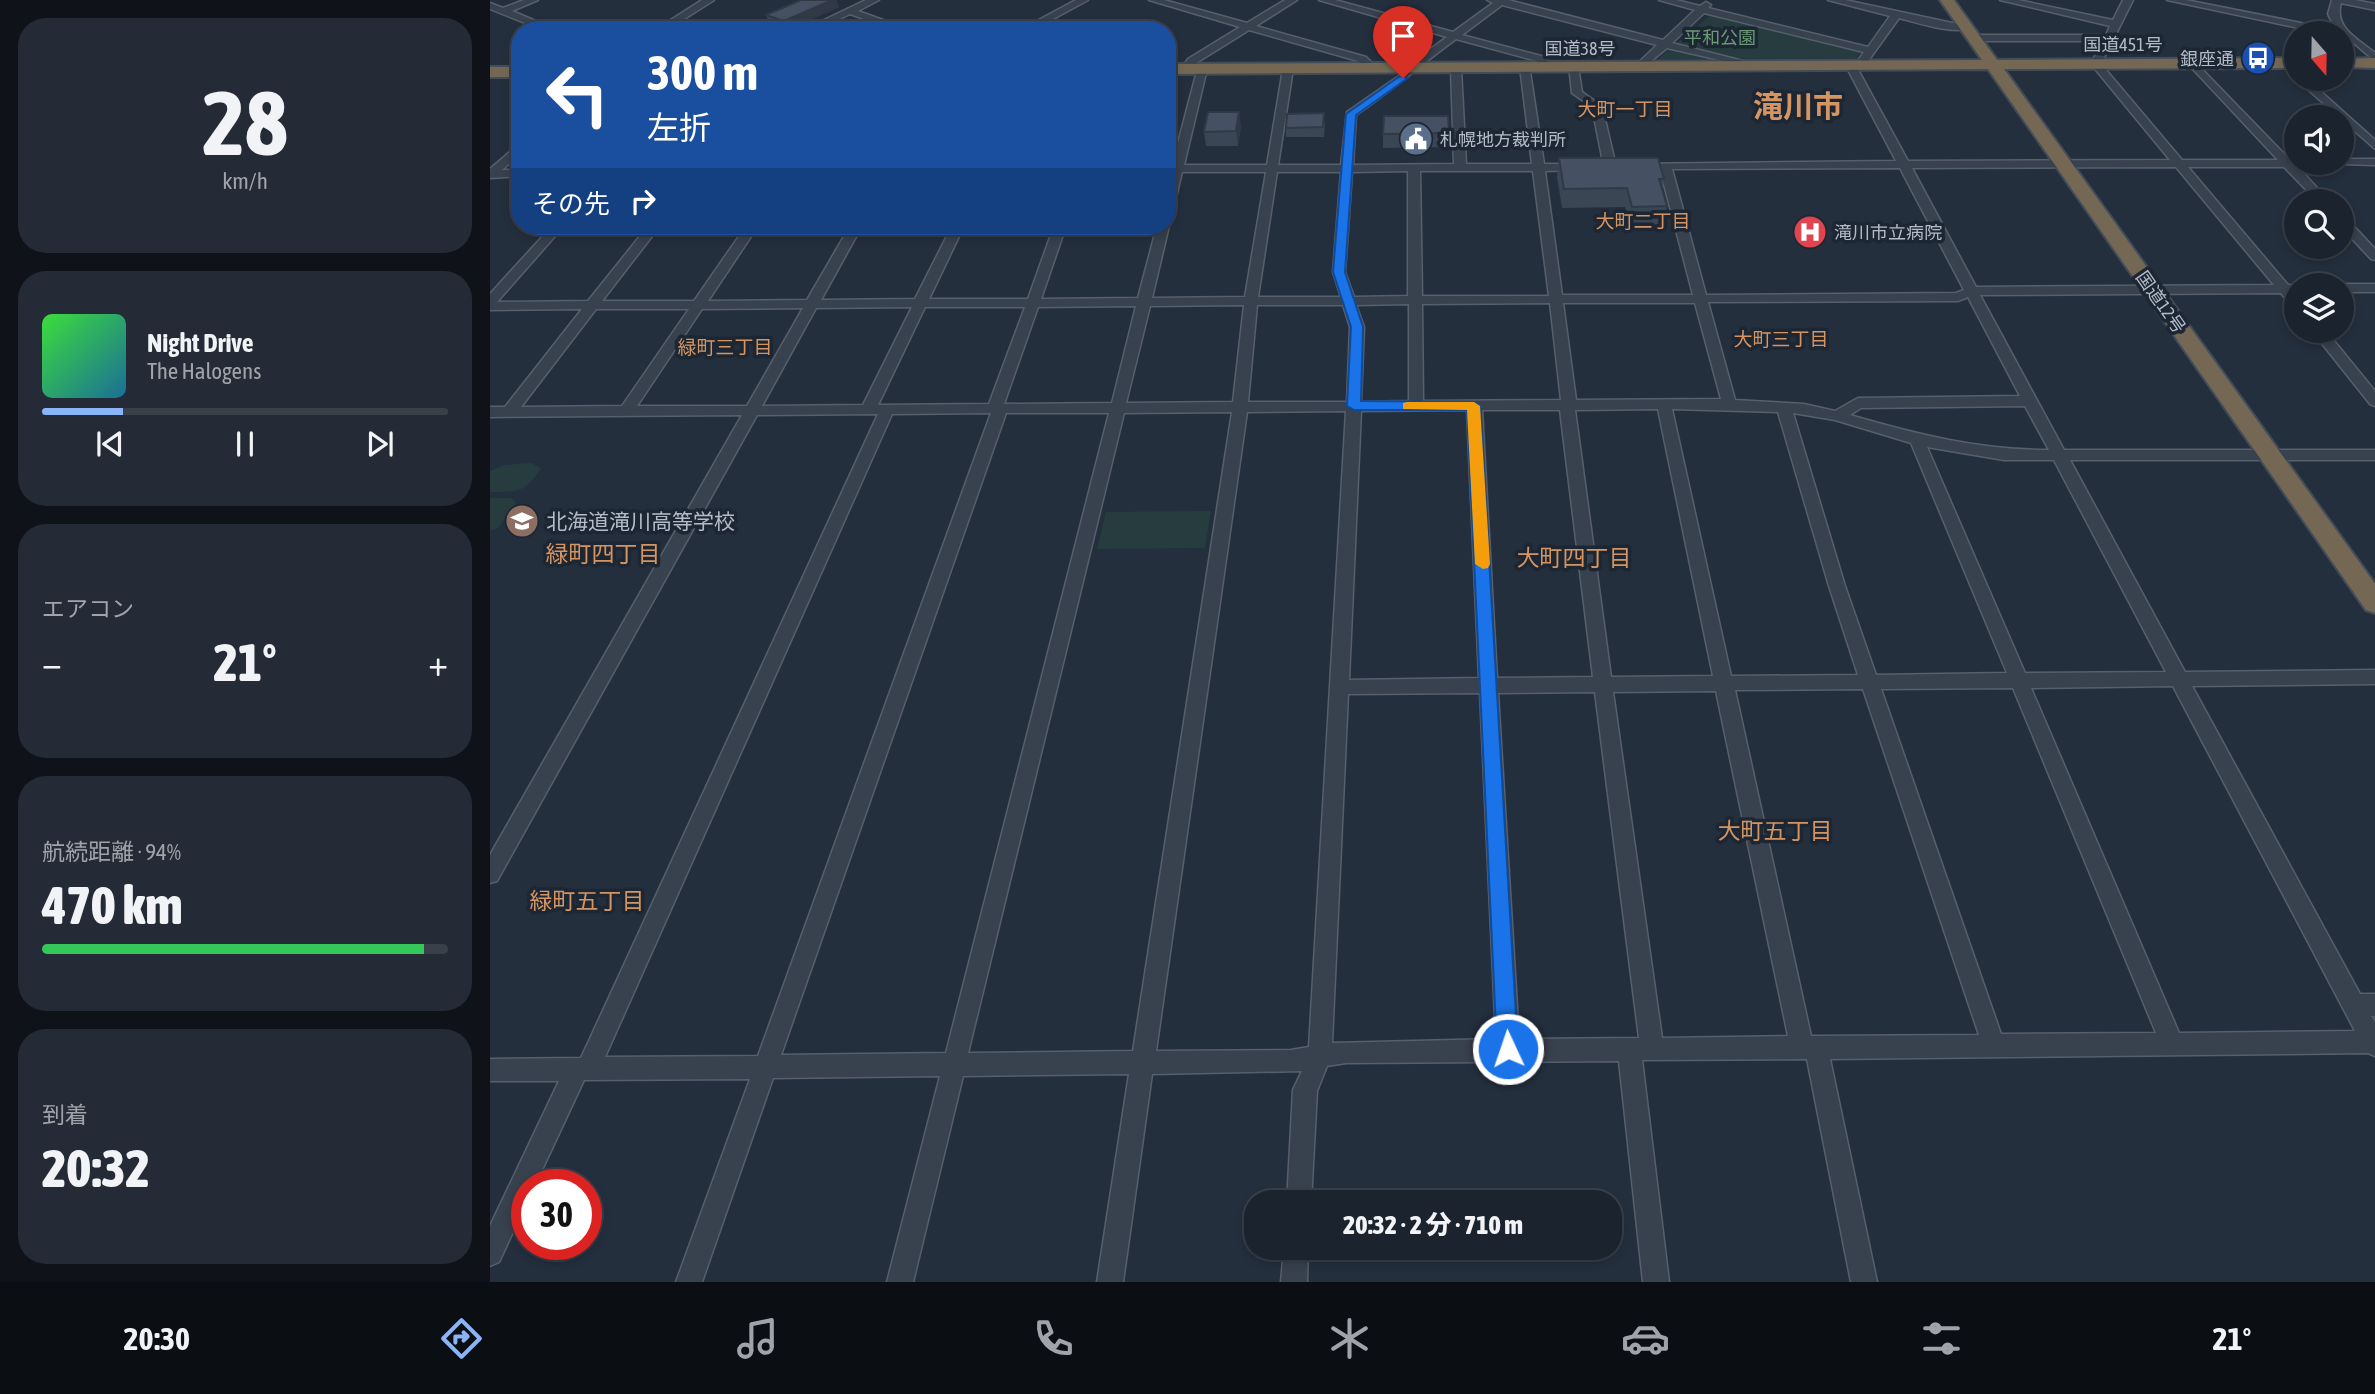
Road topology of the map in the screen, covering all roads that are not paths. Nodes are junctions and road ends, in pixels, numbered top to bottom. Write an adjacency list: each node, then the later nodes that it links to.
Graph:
1 (533, 0): 22 (street)
2 (709, 0): 26 (street)
3 (874, 0): 23 (street)
4 (1083, 0): 29 (street)
5 (1154, 0): 20 (street)
6 (1189, 0): 20 (street)
7 (1292, 0): 33 (street)
8 (1324, 0): 35 (street)
9 (1664, 0): 21 (street)
10 (1711, 0): 21 (street)
11 (1833, 0): 24 (street)
12 (1947, 0): 34 (highway, 国道12号)
13 (2005, 0): 32 (street)
14 (2128, 0): 32 (street)
15 (2172, 0): 31 (street)
16 (2339, 0): 19 (street); 30 (street)
17 (1498, 1): 35 (street); 39 (street)
18 (490, 6): 22 (street)
19 (2375, 6)
20 (1177, 7): 33 (street)
21 (1701, 9): 39 (street); 41 (street)
22 (503, 11): 25 (street)
23 (849, 11): 27 (street); 28 (street)
24 (1897, 15): 34 (street); 41 (street)
25 (529, 21)
26 (675, 21)
27 (827, 21)
28 (879, 21)
29 (1042, 21)
30 (2335, 21)
31 (2284, 23)
32 (2116, 24): 37 (street)
33 (1248, 27): 52 (street); 57 (street)
34 (1970, 33): 37 (street); 46 (highway, 国道12号)
35 (1455, 35): 48 (street); 53 (street)
36 (2354, 36): 38 (street)
37 (2108, 38): 44 (street)
38 (2375, 40)
39 (1664, 43): 47 (street); 50 (street)
40 (2354, 43): 42 (street)
41 (1862, 60): 46 (highway, 国道38号); 47 (highway, 国道38号); 72 (street)
42 (2375, 61): 43 (highway)
43 (2354, 62)
44 (2096, 64): 45 (highway, 国道451号); 46 (highway, 国道451号); 69 (street)
45 (2194, 64): 51 (highway, 国道451号); 66 (street)
46 (1993, 65): 71 (highway, 国道12号)
47 (1751, 66): 50 (highway, 国道38号)
48 (1547, 67): 49 (highway, 国道38号); 55 (highway, 国道38号)
49 (1573, 67): 50 (highway, 国道38号); 76 (street)
50 (1640, 67)
51 (2284, 67)
52 (1372, 68): 53 (highway, 国道38号); 59 (highway, 国道38号)
53 (1411, 68): 54 (highway, 国道38号); 78 (street)
54 (1456, 68): 55 (highway, 国道38号); 74 (street)
55 (1525, 68): 75 (street)
56 (1176, 69): 57 (highway, 国道38号)
57 (1186, 69): 58 (highway, 国道38号)
58 (1202, 69): 59 (highway, 国道38号); 65 (street)
59 (1288, 69): 77 (street)
60 (490, 72): 61 (highway)
61 (511, 72)
62 (2314, 91): 63 (street)
63 (2375, 146)
64 (511, 155): 82 (street)
65 (1176, 156)
66 (2284, 156)
67 (2354, 162): 68 (street)
68 (2375, 162)
69 (2181, 163): 70 (street); 71 (street); 94 (street)
70 (2284, 163)
71 (2063, 164): 72 (street); 99 (highway, 国道12号)
72 (1905, 165): 73 (street); 98 (street)
73 (1665, 166): 76 (street); 101 (street)
74 (1460, 167): 75 (street); 79 (street)
75 (1539, 167): 76 (street); 100 (street)
76 (1610, 167)
77 (1272, 168): 78 (street); 80 (street); 105 (street)
78 (1347, 168): 79 (street); 102 (street)
79 (1414, 168): 103 (street)
80 (1176, 169)
81 (511, 173): 82 (street)
82 (491, 174)
83 (2301, 175): 84 (street)
84 (2313, 189)
85 (2354, 234): 93 (street)
86 (550, 235): 108 (street)
87 (647, 235): 109 (street)
88 (746, 235): 110 (street)
89 (851, 235): 111 (street)
90 (954, 235): 106 (street)
91 (1057, 235): 107 (street)
92 (1161, 235): 104 (street)
93 (2375, 256)
94 (2284, 282)
95 (2354, 288): 96 (street)
96 (2375, 288)
97 (2284, 289): 99 (street)
98 (1972, 290): 99 (street); 101 (street); 113 (street)
99 (2152, 290): 133 (highway, 国道12号)
100 (1556, 298): 101 (street); 103 (street); 115 (street)
101 (1701, 298): 117 (street)
102 (1350, 300): 103 (street); 105 (street); 118 (street)
103 (1415, 300): 119 (street)
104 (1144, 301): 105 (street); 107 (street); 123 (street)
105 (1251, 301): 121 (street)
106 (922, 302): 107 (street); 111 (street); 125 (street)
107 (1032, 302): 124 (street)
108 (490, 304): 109 (street)
109 (592, 304): 110 (street); 129 (street)
110 (699, 304): 111 (street); 126 (street)
111 (812, 304): 127 (street)
112 (2329, 343): 114 (street)
113 (2029, 401): 130 (street); 134 (street)
114 (2375, 401)
115 (1567, 404): 116 (street); 120 (street); 141 (street)
116 (1664, 404): 117 (street); 139 (street)
117 (1729, 404): 122 (street)
118 (1354, 406): 119 (street); 121 (street); 143 (street)
119 (1416, 406): 120 (street)
120 (1474, 406): 142 (street)
121 (1240, 407): 123 (street); 153 (street)
122 (1784, 407): 130 (street); 140 (street)
123 (1119, 408): 124 (street); 154 (street)
124 (997, 409): 125 (street); 155 (street)
125 (877, 410): 127 (street); 156 (street)
126 (626, 411): 127 (street); 129 (street)
127 (752, 411): 144 (street)
128 (490, 412): 129 (street)
129 (509, 412)
130 (1837, 416): 131 (street)
131 (1917, 440): 134 (street); 138 (street)
132 (2375, 454): 133 (street)
133 (2270, 455): 134 (street); 135 (highway, 国道12号)
134 (2060, 456): 137 (street)
135 (2375, 603)
136 (2375, 677): 137 (street)
137 (2178, 678): 138 (street); 145 (street)
138 (2018, 681): 140 (street); 146 (street)
139 (1724, 682): 140 (street); 141 (street); 150 (street)
140 (1870, 682): 148 (street)
141 (1604, 684): 142 (street); 149 (street)
142 (1490, 685): 143 (street); 151 (street)
143 (1340, 687): 152 (street)
144 (490, 874)
145 (2365, 1005): 147 (street)
146 (2172, 1043): 147 (street); 148 (street)
147 (2374, 1043)
148 (1994, 1046): 150 (street)
149 (1640, 1048): 150 (street); 151 (street); 165 (street)
150 (1809, 1048): 166 (street)
151 (1508, 1049): 152 (street)
152 (1320, 1057): 153 (street); 158 (street)
153 (1144, 1063): 154 (street); 163 (street)
154 (954, 1065): 155 (street); 162 (street)
155 (764, 1067): 156 (street); 161 (street)
156 (582, 1069): 157 (street); 159 (street)
157 (490, 1070)
158 (1300, 1190)
159 (490, 1253)
160 (1295, 1260): 164 (street)
161 (689, 1282)
162 (900, 1282)
163 (1110, 1282)
164 (1294, 1282)
165 (1656, 1282)
166 (1864, 1282)

